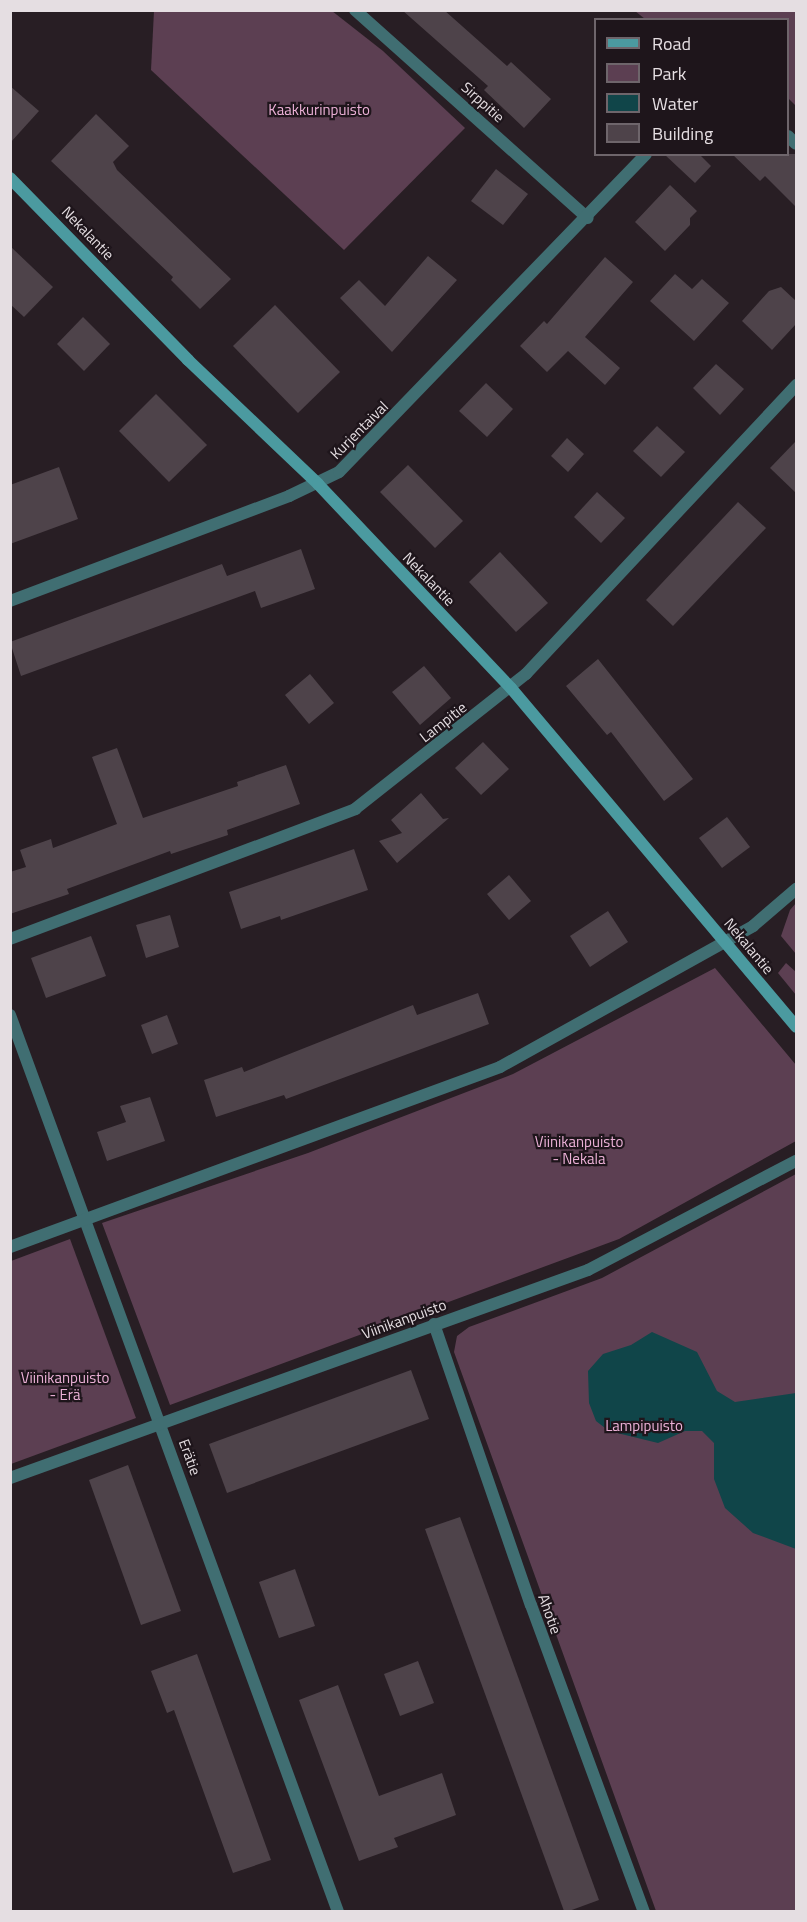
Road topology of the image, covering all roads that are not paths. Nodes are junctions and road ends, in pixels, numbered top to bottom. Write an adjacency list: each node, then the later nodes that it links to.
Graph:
1 (355, 10): 4 (street, Sirppitie)
2 (644, 156): 4 (street, Kurjentaival)
3 (10, 178): 6 (main road, Nekalantie)
4 (588, 218): 6 (street, Kurjentaival)
5 (796, 385): 8 (street, Lampitie)
6 (318, 484): 7 (street, Kurjentaival); 8 (main road, Nekalantie)
7 (10, 602)
8 (511, 688): 10 (street, Lampitie); 11 (main road, Nekalantie)
9 (796, 888): 11 (street)
10 (10, 939)
11 (725, 942): 13 (main road, Nekalantie); 15 (street)
12 (10, 1015): 15 (street, Erätie)
13 (796, 1027)
14 (796, 1161): 17 (street, Viinikanpuisto)
15 (87, 1219): 16 (street); 18 (street, Erätie)
16 (10, 1247)
17 (434, 1324): 18 (street, Viinikanpuisto); 21 (street, Ahotie)
18 (161, 1422): 19 (street, Viinikanpuisto); 20 (street, Erätie)
19 (10, 1478)
20 (338, 1911)
21 (644, 1911)

